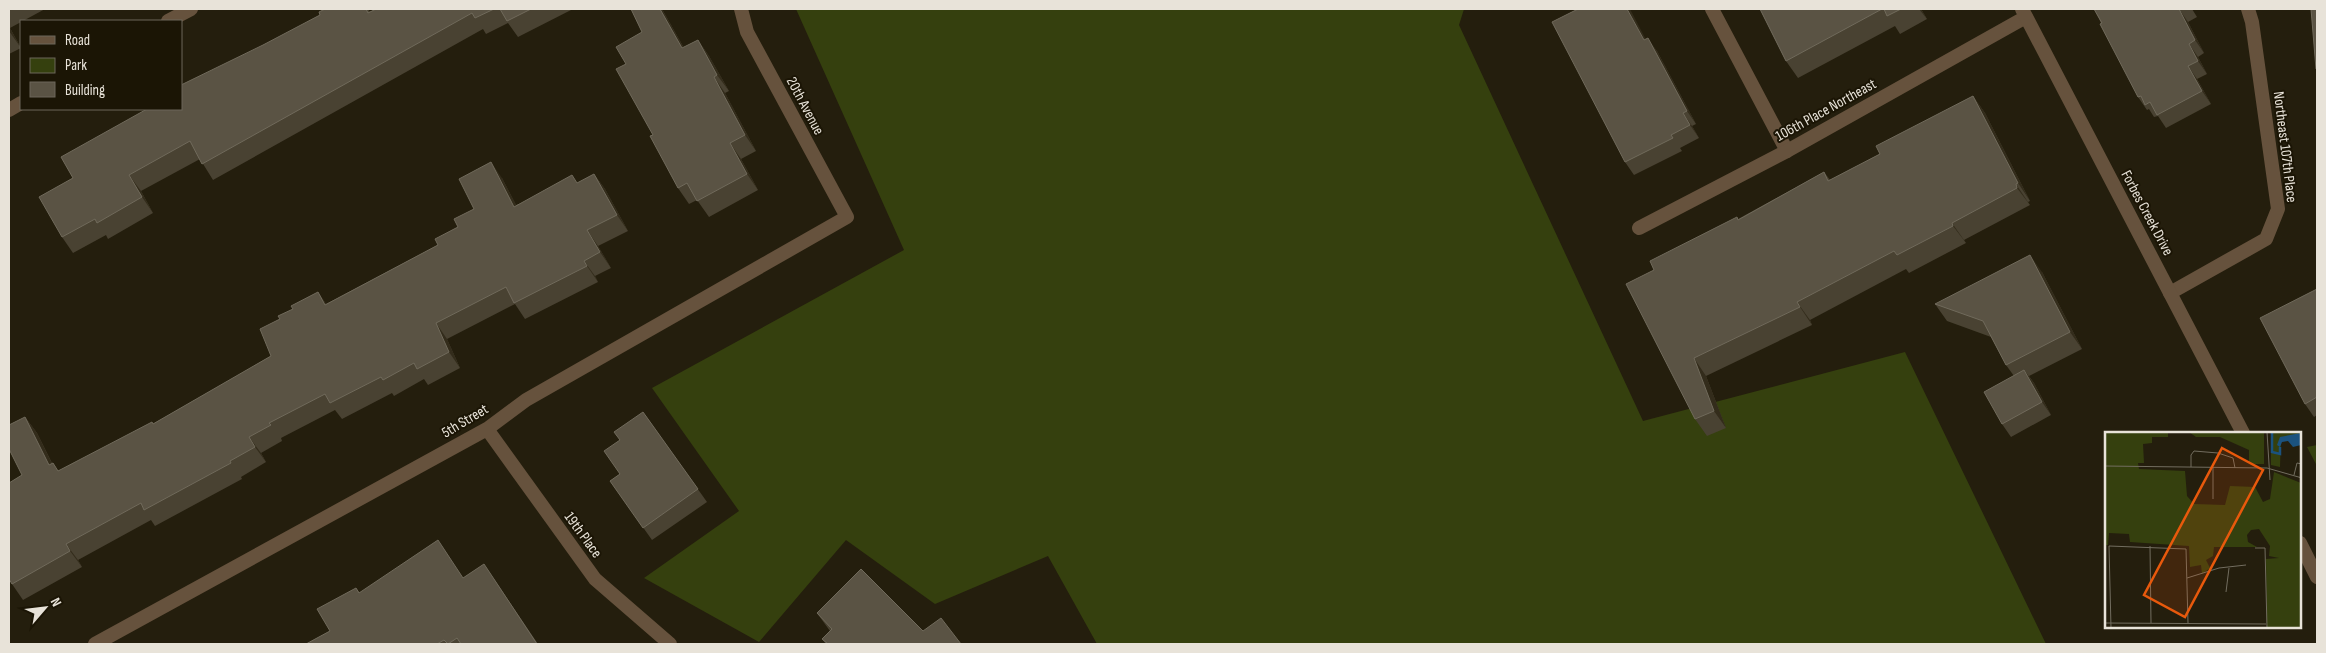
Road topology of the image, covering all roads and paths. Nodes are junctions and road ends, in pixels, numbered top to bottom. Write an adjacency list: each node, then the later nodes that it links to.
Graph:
1 (191, 9): 6 (street)
2 (741, 9): 8 (street, 20th Avenue)
3 (1712, 9): 7 (street)
4 (2248, 9): 10 (street, Northeast 107th Place)
5 (2024, 13): 7 (street, 106th Place Northeast); 10 (street, Forbes Creek Drive)
6 (170, 20)
7 (1787, 151): 9 (street, 106th Place Northeast)
8 (847, 217): 11 (street, 5th Street)
9 (1639, 228)
10 (2170, 293): 12 (street, Forbes Creek Drive)
11 (487, 429): 15 (street, 5th Street); 16 (street, 19th Place)
12 (2242, 432)
13 (2301, 545): 14 (street)
14 (2317, 577)
15 (95, 644)
16 (670, 644)

